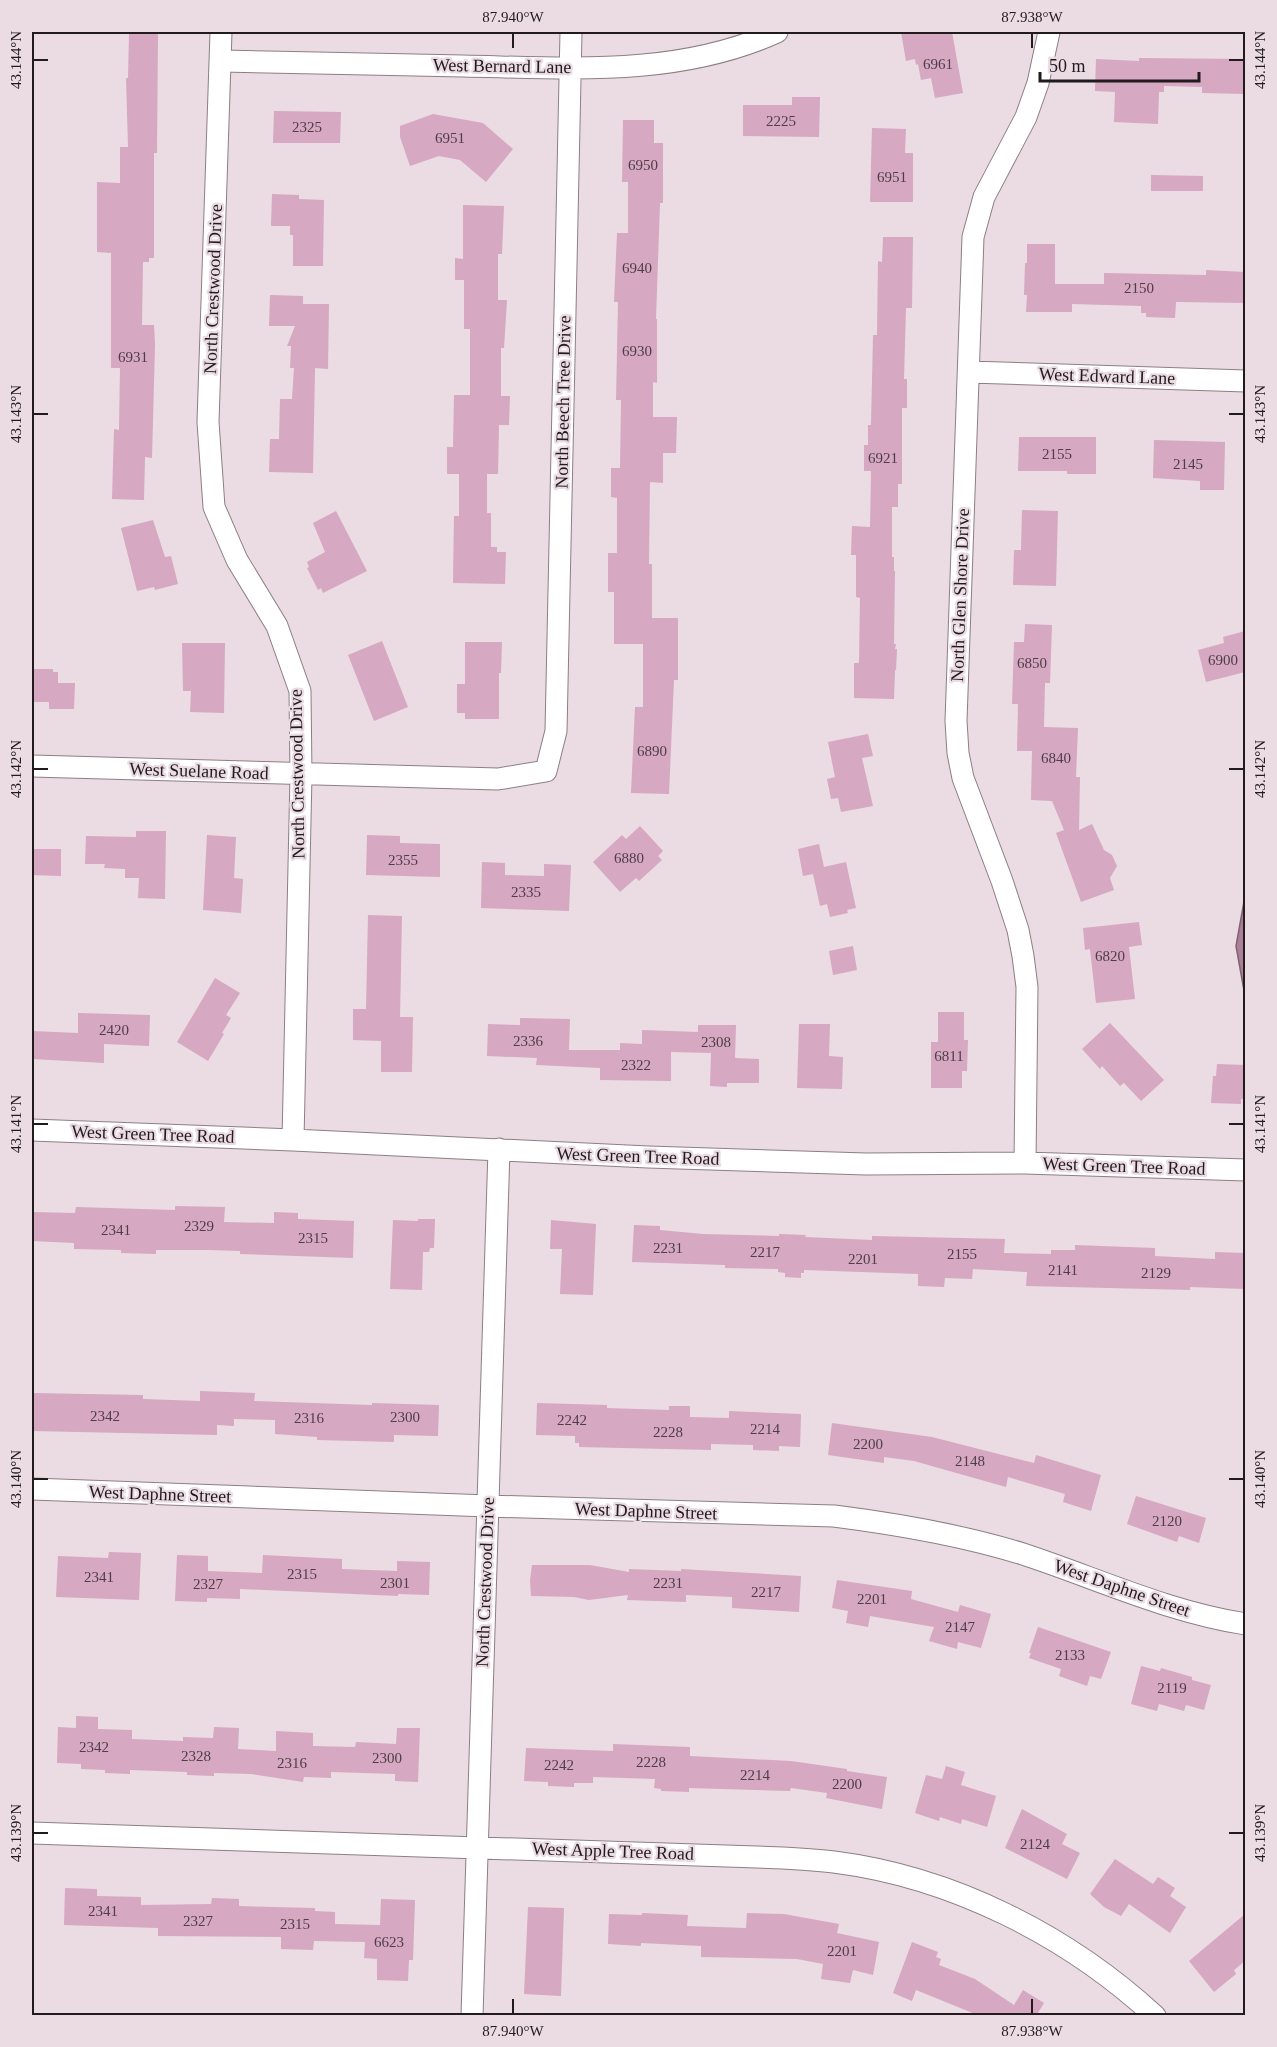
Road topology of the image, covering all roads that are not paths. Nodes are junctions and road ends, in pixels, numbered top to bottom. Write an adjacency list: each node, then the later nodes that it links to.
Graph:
1 (222, 32): 5 (street, North Crestwood Drive)
2 (571, 32): 6 (street, North Beech Tree Drive)
3 (777, 32): 6 (street, West Bernard Lane)
4 (1049, 32): 7 (street, North Glen Shore Drive)
5 (221, 61): 6 (street, West Bernard Lane); 11 (street, North Crestwood Drive)
6 (570, 68): 10 (street, North Beech Tree Drive)
7 (969, 372): 8 (street, West Edward Lane); 15 (street, North Glen Shore Drive)
8 (1245, 381)
9 (32, 766): 11 (street, West Suelane Road)
10 (546, 771): 11 (street, West Suelane Road)
11 (301, 774): 13 (street, North Crestwood Drive)
12 (32, 1130): 13 (street, West Green Tree Road)
13 (293, 1140): 14 (street, West Green Tree Road)
14 (499, 1149): 15 (street, West Green Tree Road); 18 (street, North Crestwood Drive)
15 (1025, 1163): 16 (street, West Green Tree Road)
16 (1245, 1170)
17 (32, 1489): 18 (street, West Daphne Street)
18 (488, 1506): 19 (street, West Daphne Street); 21 (street, North Crestwood Drive)
19 (1245, 1624)
20 (32, 1833): 21 (street, West Apple Tree Road)
21 (478, 1846): 22 (street, North Crestwood Drive); 23 (street, West Apple Tree Road)
22 (472, 2016)
23 (1155, 2016)

